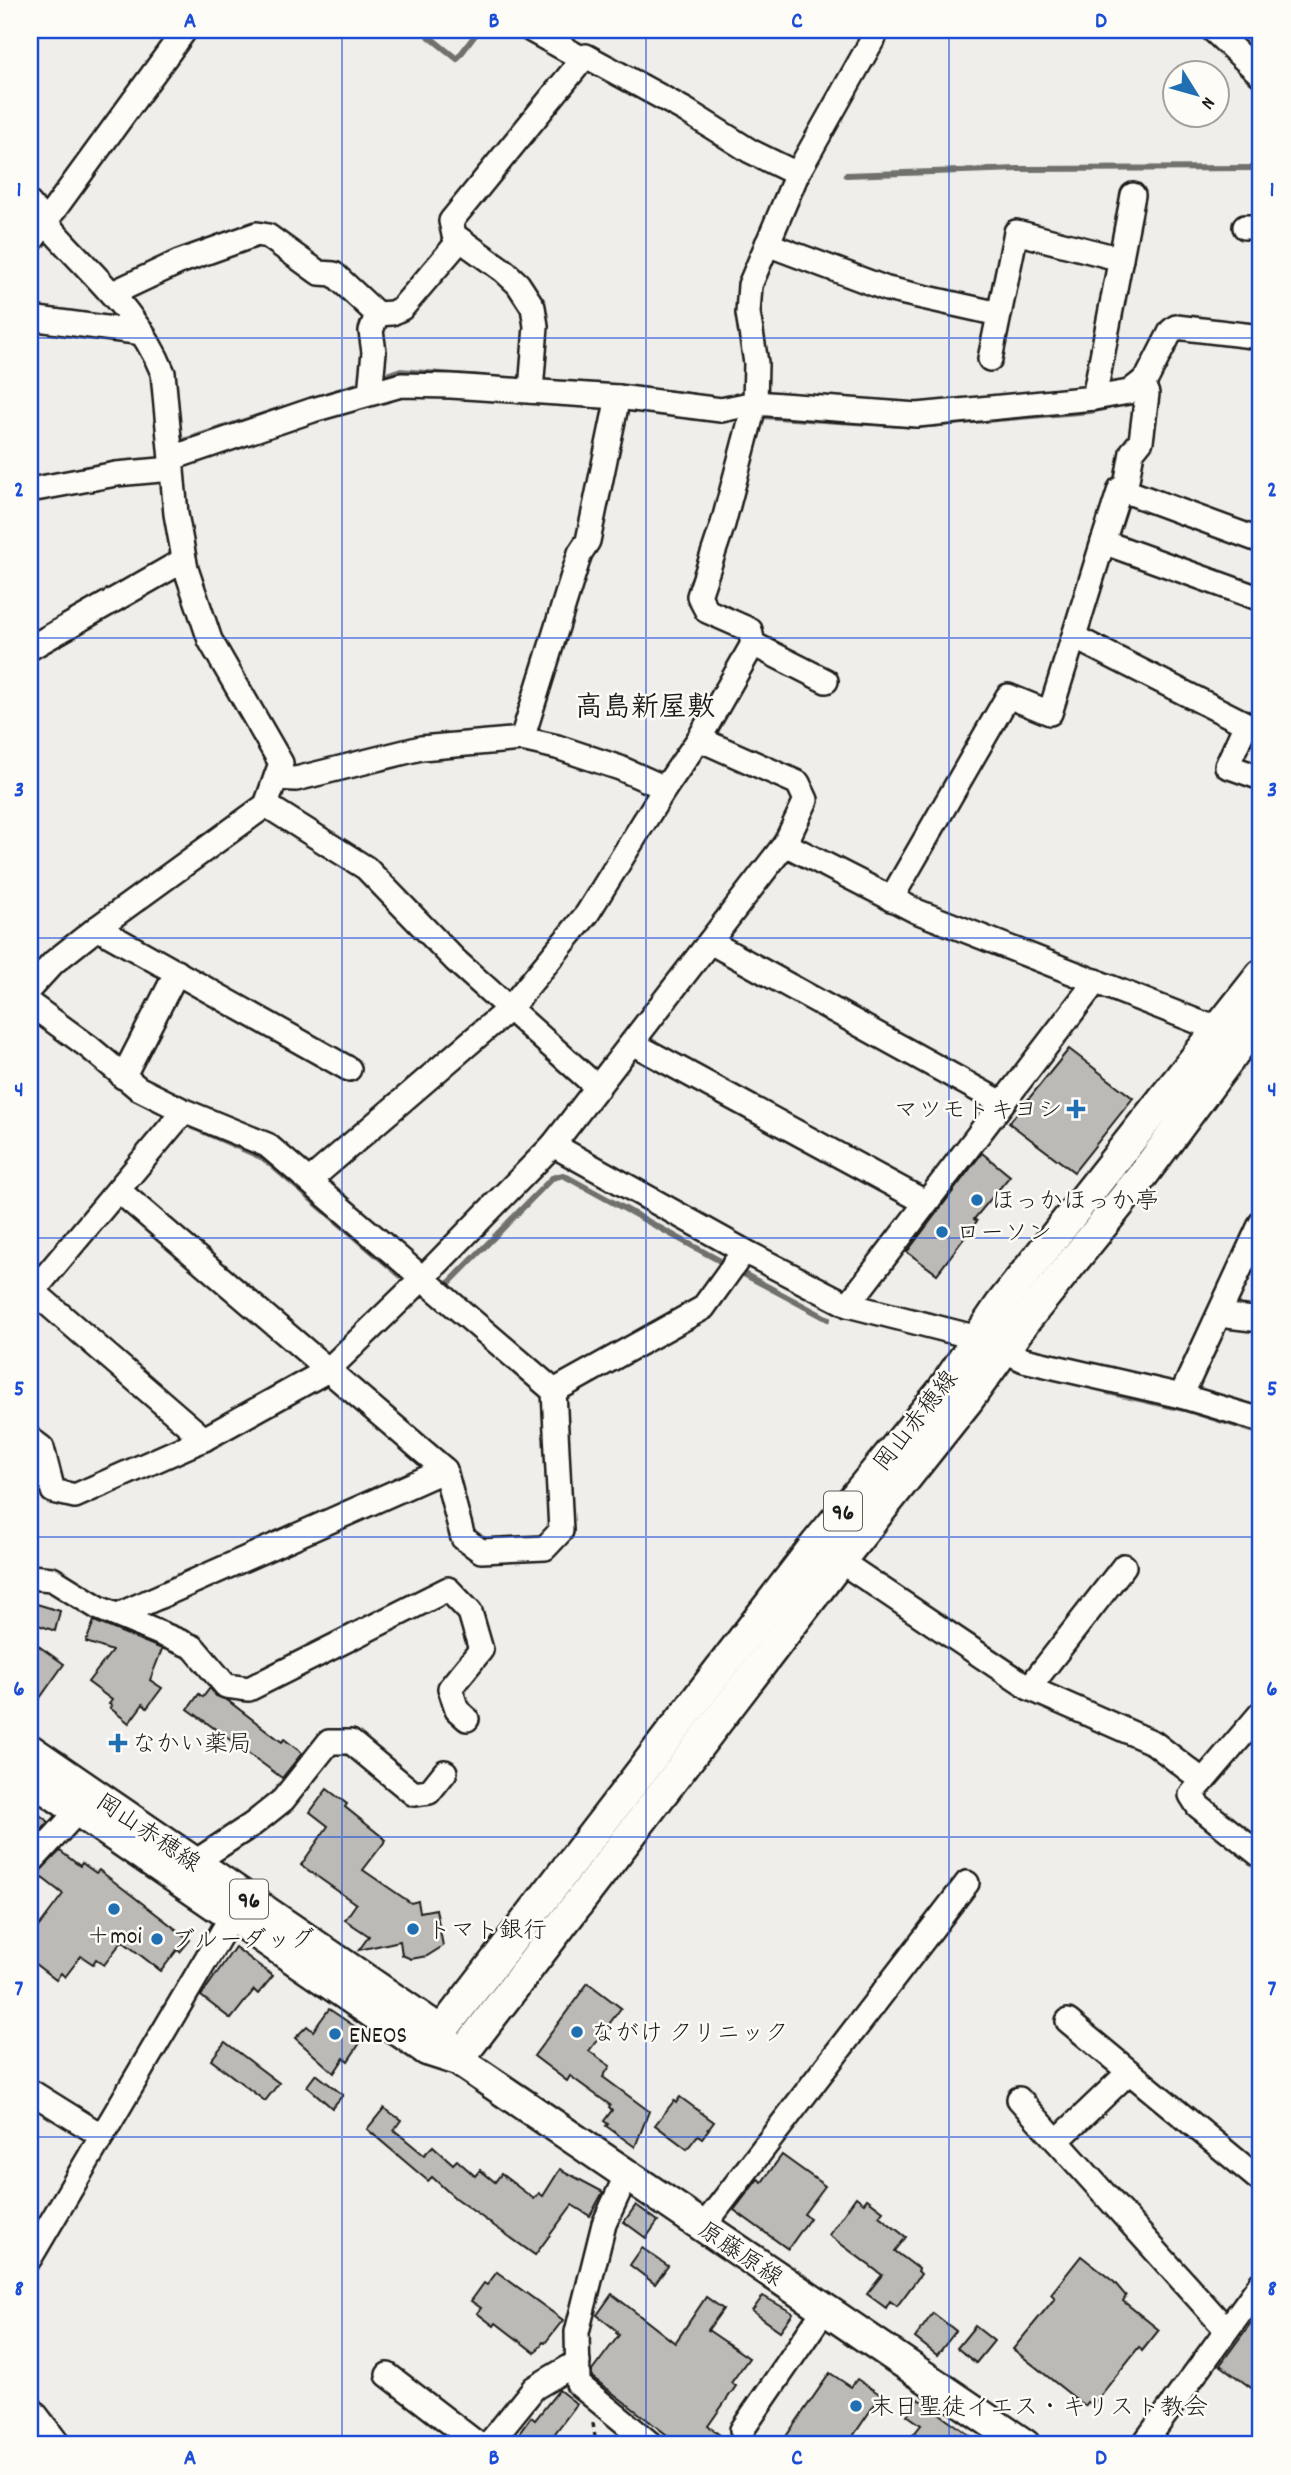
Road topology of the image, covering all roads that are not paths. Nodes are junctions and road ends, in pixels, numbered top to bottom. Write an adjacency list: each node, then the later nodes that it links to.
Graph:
1 (185, 30): 10 (street)
2 (531, 30): 5 (street)
3 (878, 30): 7 (street)
4 (1213, 30): 6 (street)
5 (583, 59): 7 (street); 11 (street)
6 (1255, 61)
7 (797, 174): 13 (street)
8 (1133, 195): 14 (street)
9 (30, 204): 10 (street)
10 (44, 223): 12 (street); 15 (street)
11 (460, 240): 16 (street); 22 (street)
12 (30, 243)
13 (767, 244): 17 (street); 27 (street)
14 (1121, 259): 17 (street); 26 (street)
15 (113, 293): 16 (street); 19 (street)
16 (377, 314): 23 (street)
17 (999, 314): 21 (street)
18 (30, 318): 19 (street)
19 (143, 333): 28 (street)
20 (1261, 337): 24 (street)
21 (990, 359)
22 (531, 384): 23 (street); 25 (street)
23 (371, 385): 28 (street)
24 (1145, 388): 26 (street); 30 (street)
25 (618, 397): 27 (street); 39 (street)
26 (1094, 398): 27 (street)
27 (755, 403): 36 (street)
28 (171, 456): 29 (street); 33 (street)
29 (30, 490)
30 (1125, 491): 31 (street); 32 (street)
31 (1261, 541)
32 (1103, 542): 34 (street); 35 (street)
33 (184, 560): 37 (street); 41 (street)
34 (1261, 599)
35 (1074, 637): 42 (street); 46 (street)
36 (753, 644): 38 (street); 40 (street)
37 (30, 648)
38 (826, 681)
39 (522, 739): 41 (street); 43 (street)
40 (699, 739): 43 (street); 45 (street)
41 (276, 778): 44 (street)
42 (1261, 778)
43 (665, 788): 54 (street)
44 (266, 805): 47 (street); 54 (street)
45 (785, 844): 46 (street); 48 (street)
46 (891, 899): 51 (street)
47 (97, 928): 49 (street); 52 (street)
48 (710, 942): 57 (street); 61 (street)
49 (177, 972): 58 (street); 59 (street)
50 (1261, 975): 56 (main road, 岡山赤穂線 / 96)
51 (1096, 981): 56 (street); 61 (street)
52 (30, 988)
53 (30, 1004): 59 (street)
54 (510, 1008): 60 (street); 64 (street)
55 (1258, 1024): 74 (main road, 岡山赤穂線 / 96)
56 (1223, 1026): 74 (main road, 岡山赤穂線 / 96)
57 (632, 1043): 60 (street); 66 (street)
58 (349, 1069)
59 (123, 1077): 62 (street)
60 (598, 1088): 63 (street)
61 (1002, 1103): 66 (street)
62 (184, 1111): 64 (street); 65 (street)
63 (553, 1145): 68 (street); 69 (street)
64 (310, 1180): 69 (street)
65 (118, 1190): 70 (street); 75 (street)
66 (925, 1202): 71 (street)
67 (1261, 1223): 72 (street)
68 (744, 1251): 71 (street); 76 (street)
69 (423, 1278): 75 (street); 76 (street)
70 (31, 1293): 80 (street)
71 (848, 1305): 74 (street)
72 (1219, 1315): 73 (street); 77 (street)
73 (1261, 1320)
74 (991, 1345): 77 (street); 82 (main road, 岡山赤穂線 / 96); 100 (main road, 岡山赤穂線 / 96)
75 (328, 1370): 80 (street); 81 (street)
76 (554, 1391): 81 (street)
77 (1181, 1396): 78 (street)
78 (1261, 1420)
79 (30, 1439): 80 (street)
80 (204, 1439)
81 (445, 1470): 85 (street)
82 (840, 1561): 86 (street); 101 (main road, 岡山赤穂線 / 96)
83 (1124, 1566): 86 (street)
84 (30, 1577): 85 (street)
85 (118, 1615): 88 (street)
86 (1029, 1688): 92 (street)
87 (1261, 1713): 92 (street)
88 (467, 1719)
89 (30, 1750): 93 (main road, 岡山赤穂線 / 96)
90 (445, 1772): 95 (street)
91 (30, 1778): 93 (main road, 岡山赤穂線 / 96)
92 (1203, 1781): 94 (street)
93 (87, 1803): 95 (main road, 岡山赤穂線 / 96); 96 (street); 98 (main road, 岡山赤穂線 / 96)
94 (1261, 1856)
95 (195, 1862): 98 (main road, 岡山赤穂線 / 96)
96 (30, 1863)
97 (967, 1883): 109 (street)
98 (238, 1906): 100 (main road, 岡山赤穂線 / 96); 105 (street)
99 (1068, 2021): 102 (street)
100 (434, 2041): 101 (main road, 岡山赤穂線 / 96)
101 (458, 2060): 107 (main road, 原藤原線)
102 (1129, 2072): 106 (street); 108 (street)
103 (30, 2091): 105 (street)
104 (1019, 2099): 106 (street)
105 (102, 2136): 110 (street)
106 (1057, 2141): 113 (street)
107 (627, 2175): 109 (main road, 原藤原線); 114 (street)
108 (1261, 2181)
109 (703, 2227): 112 (main road, 原藤原線)
110 (30, 2258)
111 (1261, 2283): 113 (street)
112 (825, 2309): 117 (street); 121 (main road, 原藤原線)
113 (1226, 2329): 122 (street)
114 (578, 2362): 119 (street); 120 (street)
115 (388, 2375): 119 (street)
116 (30, 2407): 118 (street)
117 (742, 2430)
118 (59, 2445)
119 (488, 2445)
120 (652, 2445)
121 (1025, 2445)
122 (1143, 2445)

